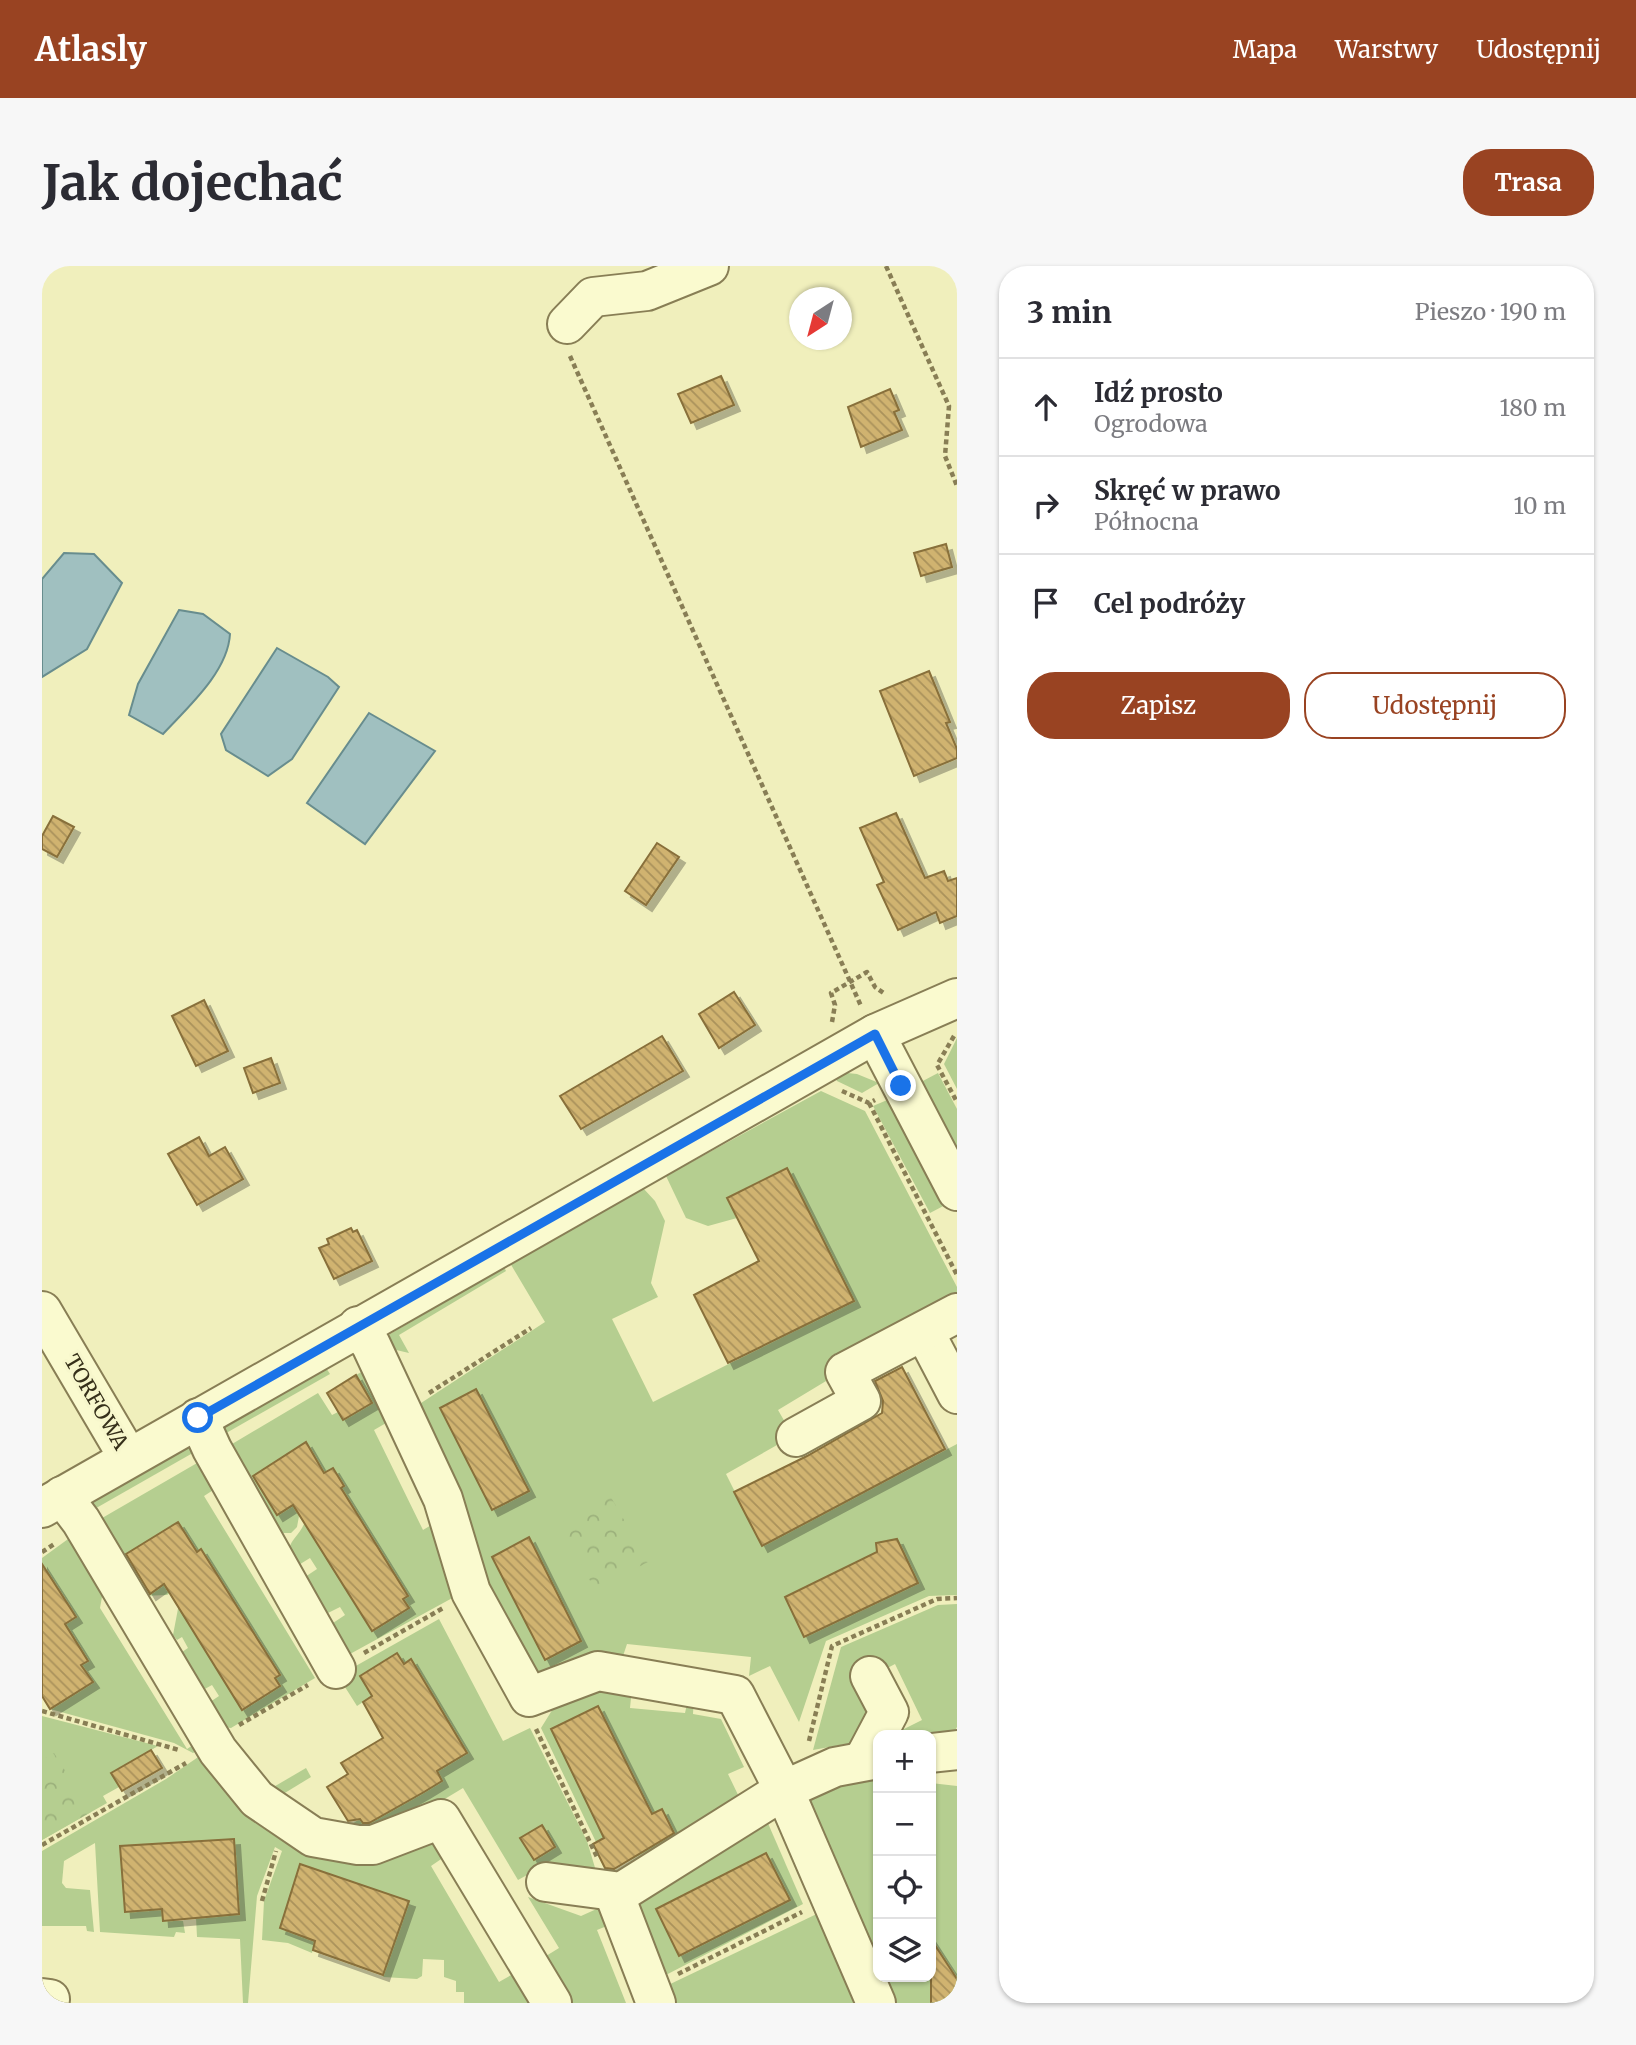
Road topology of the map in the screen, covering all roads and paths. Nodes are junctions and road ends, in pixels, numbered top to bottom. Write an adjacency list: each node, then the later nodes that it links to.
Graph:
1 (709, 266): 3 (street)
2 (886, 266): 4 (path)
3 (568, 324): 7 (path)
4 (957, 486)
5 (957, 999): 7 (street)
6 (957, 1030): 8 (path)
7 (875, 1034): 10 (street); 14 (street)
8 (957, 1102)
9 (869, 1103): 11 (path)
10 (957, 1191)
11 (957, 1275)
12 (42, 1311): 21 (street, TORFOWA)
13 (957, 1313): 16 (street)
14 (358, 1326): 19 (street); 26 (street)
15 (531, 1328): 18 (path)
16 (924, 1331): 17 (street); 20 (street)
17 (957, 1394)
18 (425, 1395)
19 (198, 1418): 21 (street); 24 (street)
20 (796, 1437)
21 (128, 1457): 22 (street)
22 (52, 1502): 39 (street)
23 (957, 1598): 33 (path)
24 (336, 1669)
25 (870, 1676): 31 (street)
26 (529, 1697): 33 (street); 36 (path)
27 (42, 1711): 28 (path)
28 (180, 1750)
29 (957, 1750): 30 (street)
30 (936, 1752)
31 (871, 1760): 33 (street)
32 (188, 1762): 34 (path)
33 (795, 1785): 36 (street); 40 (street)
34 (42, 1845)
35 (545, 1882): 36 (street)
36 (614, 1894): 38 (street)
37 (812, 1906): 38 (path)
38 (653, 1996)
39 (552, 2003)
40 (876, 2003)

